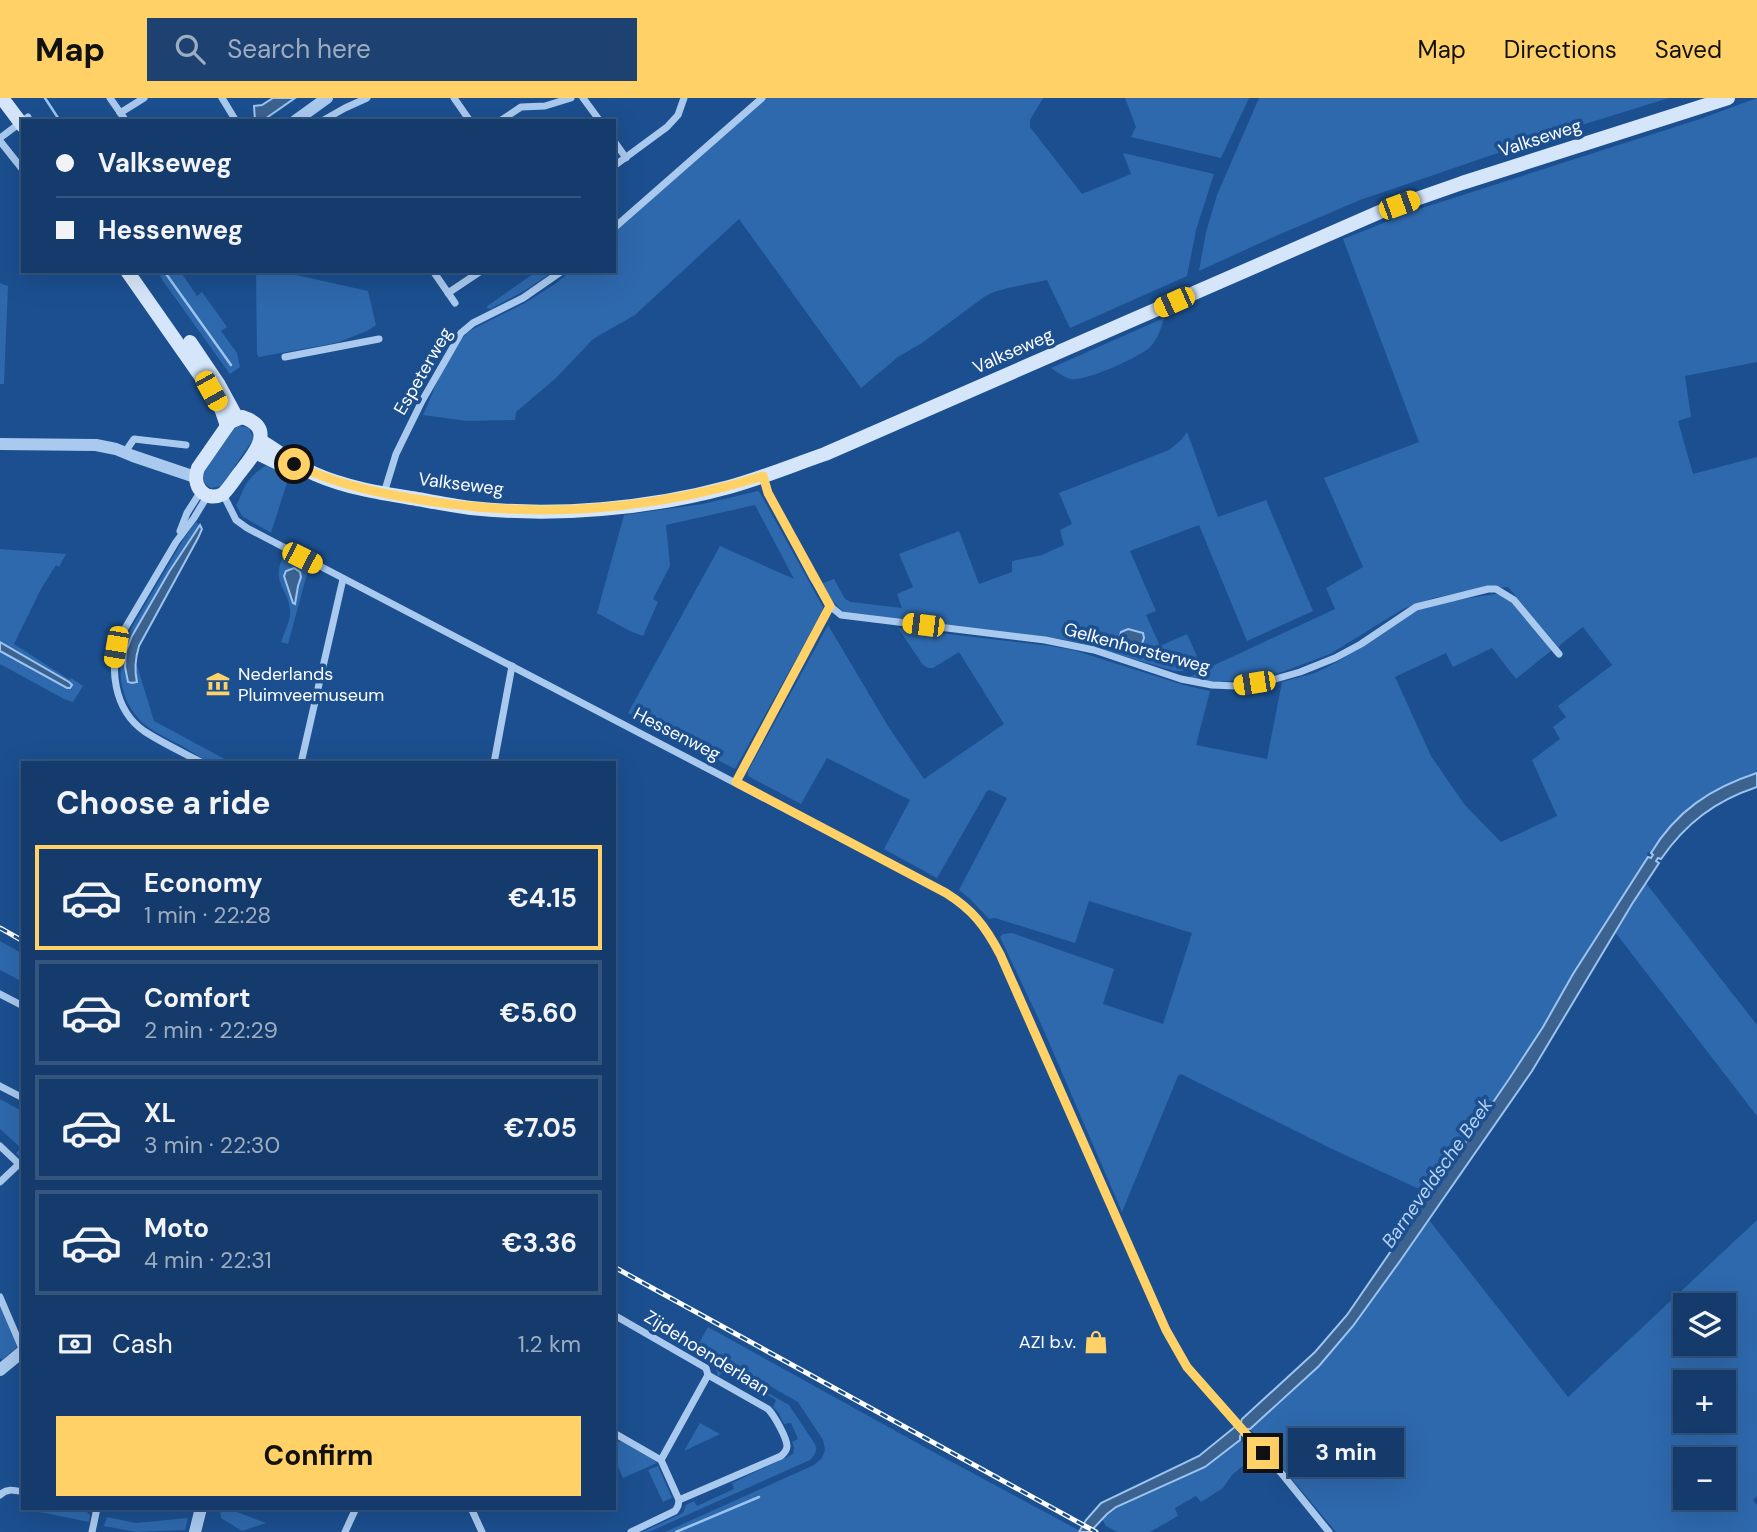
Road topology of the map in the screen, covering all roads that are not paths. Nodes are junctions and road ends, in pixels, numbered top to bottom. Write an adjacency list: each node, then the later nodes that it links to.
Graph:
1 (2, 98): 15 (main road)
2 (13, 98): 16 (main road)
3 (110, 98): 14 (street)
4 (145, 98): 14 (street)
5 (222, 98): 18 (street)
6 (327, 98): 19 (street)
7 (367, 98): 20 (street)
8 (454, 98): 21 (street)
9 (571, 98): 22 (street)
10 (583, 98): 23 (street)
11 (684, 98): 27 (street)
12 (762, 98): 30 (street)
13 (1728, 98): 45 (main road, Valkseweg)
14 (120, 113): 17 (street)
15 (22, 119)
16 (24, 119)
17 (124, 119)
18 (235, 119)
19 (298, 119)
20 (326, 119)
21 (469, 119)
22 (503, 119)
23 (599, 119)
24 (21, 125): 25 (street)
25 (0, 139): 29 (street)
26 (616, 144): 27 (street)
27 (626, 158): 28 (street)
28 (616, 165)
29 (21, 167)
30 (616, 226)
31 (128, 273): 40 (main road)
32 (140, 273): 40 (main road)
33 (434, 273): 36 (street)
34 (478, 273): 36 (street)
35 (559, 273): 49 (street, Espeterweg)
36 (448, 293): 37 (street)
37 (456, 303)
38 (379, 340): 39 (street)
39 (285, 356)
40 (232, 422): 43 (main road); 46 (main road)
41 (0, 444): 44 (street)
42 (186, 445): 44 (street)
43 (258, 447): 48 (main road); 49 (main road, Valkseweg)
44 (125, 452): 46 (street)
45 (763, 476): 49 (main road, Valkseweg); 51 (street)
46 (195, 477): 47 (main road)
47 (204, 493): 48 (main road); 54 (street)
48 (223, 494): 50 (street, Hessenweg)
49 (384, 494)
50 (343, 579): 53 (street, Hessenweg); 55 (street)
51 (830, 606): 52 (street, Gelkenhorsterweg); 57 (street)
52 (1559, 654)
53 (512, 666): 56 (street); 57 (street, Hessenweg)
54 (199, 761)
55 (301, 761)
56 (494, 761)
57 (736, 782): 84 (street, Hessenweg)
58 (0, 994): 59 (street)
59 (21, 1005)
60 (0, 1086): 61 (street)
61 (21, 1097)
62 (0, 1146): 63 (street)
63 (0, 1182)
64 (0, 1297): 66 (street)
65 (616, 1316): 69 (street, Zijdehoenderlaan)
66 (21, 1346)
67 (21, 1352): 68 (street)
68 (0, 1368)
69 (708, 1375): 71 (street); 74 (street, Zijdehoenderlaan)
70 (616, 1434): 71 (street)
71 (661, 1460): 74 (street)
72 (21, 1492): 73 (street)
73 (0, 1495)
74 (679, 1500): 83 (street, Zijdehoenderlaan)
75 (97, 1510): 79 (street)
76 (200, 1510): 80 (street)
77 (355, 1510): 81 (street)
78 (472, 1510): 82 (street)
79 (92, 1532)
80 (195, 1532)
81 (345, 1532)
82 (482, 1532)
83 (631, 1532)
84 (1329, 1532)

